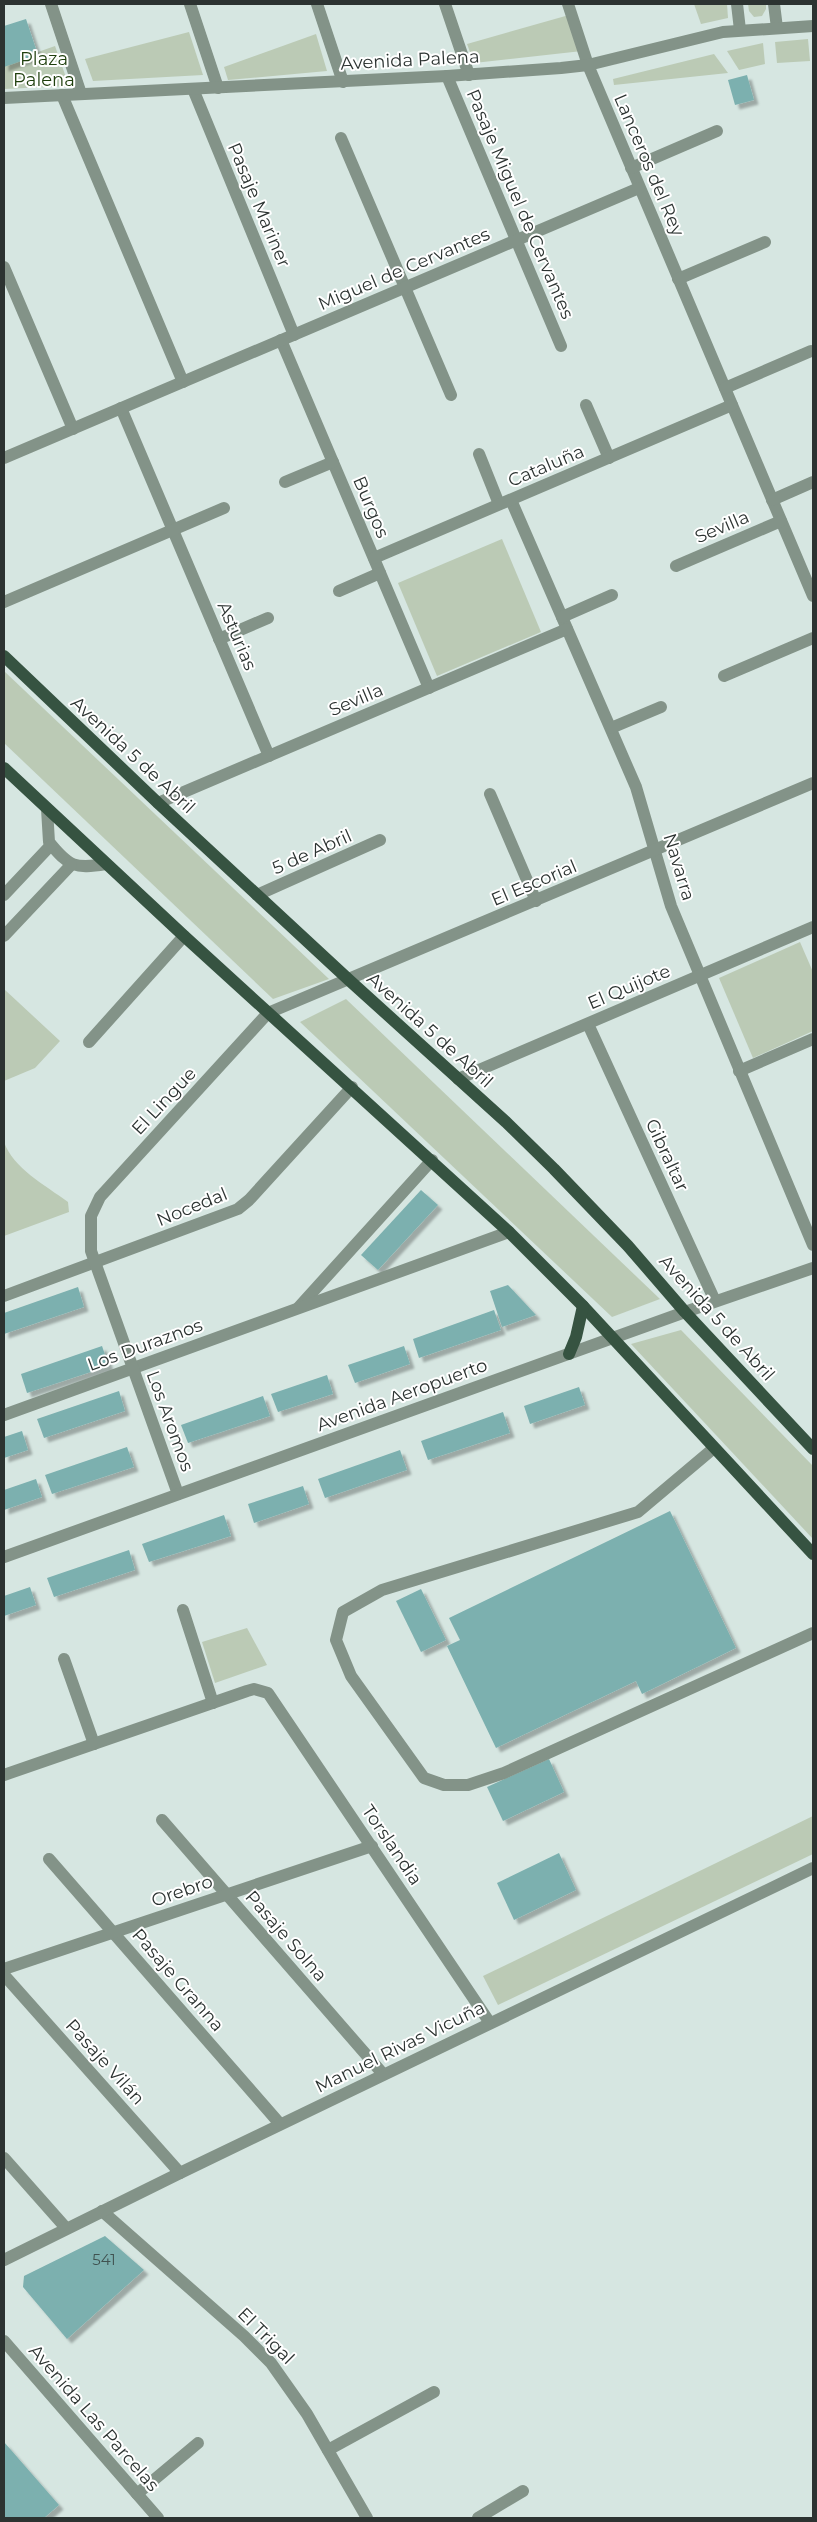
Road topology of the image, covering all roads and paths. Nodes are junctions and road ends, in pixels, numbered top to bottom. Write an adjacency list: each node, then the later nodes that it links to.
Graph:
1 (51, 4): 17 (street)
2 (190, 4): 15 (street)
3 (317, 4): 14 (street)
4 (445, 4): 12 (street)
5 (568, 4): 11 (street, Lanceros del Rey)
6 (737, 4): 10 (street)
7 (774, 4): 9 (street)
8 (813, 26): 9 (street, Avenida Palena)
9 (777, 28): 10 (street, Avenida Palena)
10 (740, 30): 11 (street, Avenida Palena)
11 (588, 65): 12 (street, Avenida Palena); 22 (street, Lanceros del Rey)
12 (469, 75): 13 (street, Avenida Palena)
13 (447, 76): 14 (street, Avenida Palena); 24 (street, Pasaje Miguel de Cervantes)
14 (343, 82): 15 (street, Avenida Palena)
15 (218, 88): 16 (street, Avenida Palena)
16 (193, 89): 17 (street, Avenida Palena); 29 (street, Pasaje Mariner)
17 (81, 94): 18 (street, Avenida Palena)
18 (62, 95): 19 (street, Avenida Palena); 33 (street)
19 (4, 98)
20 (717, 131): 22 (street)
21 (341, 138): 28 (street)
22 (631, 168): 23 (street, Lanceros del Rey)
23 (639, 188): 24 (street, Miguel de Cervantes); 27 (street, Lanceros del Rey)
24 (516, 240): 28 (street, Miguel de Cervantes); 31 (street, Pasaje Miguel de Cervantes)
25 (765, 242): 27 (street)
26 (4, 267): 39 (street)
27 (678, 279): 34 (street, Lanceros del Rey)
28 (405, 287): 29 (street, Miguel de Cervantes); 35 (street)
29 (294, 334): 30 (street, Miguel de Cervantes)
30 (281, 340): 33 (street, Miguel de Cervantes); 43 (street, Burgos)
31 (561, 346)
32 (811, 351): 34 (street)
33 (183, 382): 38 (street, Miguel de Cervantes)
34 (724, 388): 37 (street, Lanceros del Rey)
35 (451, 395)
36 (586, 405): 42 (street)
37 (732, 405): 42 (street, Cataluña); 46 (street, Lanceros del Rey)
38 (121, 408): 39 (street, Miguel de Cervantes); 50 (street, Asturias)
39 (73, 429): 41 (street, Miguel de Cervantes)
40 (478, 454): 47 (street, Navarra)
41 (4, 458)
42 (609, 458): 47 (street, Cataluña)
43 (333, 462): 44 (street); 51 (street, Burgos)
44 (285, 482)
45 (813, 482): 46 (street)
46 (772, 500): 49 (street, Lanceros del Rey)
47 (505, 502): 51 (street, Cataluña); 60 (street, Navarra)
48 (224, 508): 50 (street)
49 (781, 521): 52 (street, Sevilla); 53 (street, Lanceros del Rey)
50 (173, 530): 58 (street); 62 (street, Asturias)
51 (374, 558): 54 (street, Burgos)
52 (676, 566)
53 (808, 570): 57 (street, Lanceros del Rey)
54 (380, 573): 55 (street); 65 (street, Burgos)
55 (339, 591)
56 (612, 595): 60 (street, Sevilla)
57 (813, 596)
58 (4, 602)
59 (268, 618): 62 (street)
60 (565, 623): 65 (street, Sevilla); 67 (street, Navarra)
61 (813, 638): 64 (street)
62 (219, 639): 68 (street, Asturias)
63 (4, 656): 72 (main road, Avenida 5 de Abril)
64 (724, 676)
65 (429, 688): 68 (street, Sevilla)
66 (661, 707): 67 (street)
67 (611, 728): 76 (street, Navarra)
68 (269, 756): 72 (street, Sevilla)
69 (4, 768): 73 (main road)
70 (813, 783): 76 (street, El Escorial)
71 (490, 794): 81 (street)
72 (158, 803): 80 (main road, Avenida 5 de Abril)
73 (47, 809): 75 (street); 78 (main road)
74 (380, 840): 80 (street, 5 de Abril)
75 (51, 845): 77 (street); 79 (street)
76 (655, 850): 81 (street, El Escorial); 85 (street, Navarra)
77 (72, 864): 78 (street); 83 (street)
78 (106, 864): 84 (main road)
79 (4, 895)
80 (257, 895): 86 (main road, Avenida 5 de Abril)
81 (536, 901): 86 (street, El Escorial)
82 (812, 931): 85 (street, El Quijote)
83 (4, 936)
84 (184, 936): 87 (main road); 90 (street)
85 (699, 976): 88 (street, El Quijote); 91 (street, Navarra)
86 (349, 980): 87 (street, El Escorial); 92 (main road, Avenida 5 de Abril)
87 (268, 1014): 93 (main road); 95 (street, El Lingue)
88 (588, 1024): 92 (street, El Quijote); 101 (street, Gibraltar)
89 (813, 1040): 91 (street)
90 (90, 1042)
91 (739, 1071): 97 (street, Navarra)
92 (458, 1079): 104 (main road, Avenida 5 de Abril)
93 (352, 1087): 94 (main road); 98 (street, Nocedal)
94 (432, 1160): 96 (main road); 103 (street, Los Duraznos)
95 (91, 1216): 98 (street, Los Aromos)
96 (509, 1232): 102 (main road); 103 (street, Los Duraznos)
97 (813, 1245)
98 (95, 1263): 100 (street, Nocedal); 107 (street, Los Aromos)
99 (813, 1268): 101 (street, Avenida Aeropuerto)
100 (4, 1296)
101 (715, 1301): 104 (street, Avenida Aeropuerto)
102 (583, 1306): 105 (main road); 106 (main road)
103 (297, 1308): 107 (street, Los Duraznos)
104 (685, 1312): 105 (street, Avenida Aeropuerto); 110 (main road, Avenida 5 de Abril)
105 (613, 1338): 106 (street, Avenida Aeropuerto); 109 (main road)
106 (569, 1354): 111 (street, Avenida Aeropuerto)
107 (133, 1368): 108 (street, Los Duraznos); 111 (street, Los Aromos)
108 (4, 1414)
109 (714, 1448): 112 (main road); 115 (street)
110 (813, 1449)
111 (178, 1494): 113 (street, Avenida Aeropuerto)
112 (813, 1554)
113 (4, 1557)
114 (183, 1610): 117 (street)
115 (813, 1633)
116 (64, 1659): 118 (street)
117 (213, 1703): 118 (street); 121 (street, Torslandia)
118 (94, 1744): 119 (street)
119 (4, 1775)
120 (162, 1820): 124 (street, Pasaje Solna)
121 (372, 1846): 124 (street, Orebro); 128 (street, Torslandia)
122 (49, 1859): 125 (street, Pasaje Granna)
123 (813, 1868): 128 (street, Manuel Rivas Vicuña)
124 (226, 1894): 125 (street, Orebro); 129 (street, Pasaje Solna)
125 (113, 1933): 126 (street, Orebro); 130 (street, Pasaje Granna)
126 (4, 1969)
127 (4, 1975): 132 (street, Pasaje Vilán)
128 (490, 2023): 129 (street, Manuel Rivas Vicuña)
129 (383, 2074): 130 (street, Manuel Rivas Vicuña)
130 (280, 2124): 132 (street, Manuel Rivas Vicuña)
131 (4, 2158): 134 (street)
132 (180, 2173): 133 (street, Manuel Rivas Vicuña)
133 (102, 2211): 134 (street, Manuel Rivas Vicuña); 139 (street, El Trigal)
134 (66, 2228): 135 (street, Manuel Rivas Vicuña)
135 (4, 2260)
136 (4, 2341): 141 (street, Avenida Las Parcelas)
137 (434, 2392): 139 (street)
138 (198, 2443): 141 (street)
139 (328, 2450): 143 (street, El Trigal)
140 (523, 2491): 144 (street)
141 (137, 2494): 142 (street, Avenida Las Parcelas)
142 (158, 2518)
143 (367, 2518)
144 (478, 2518)

